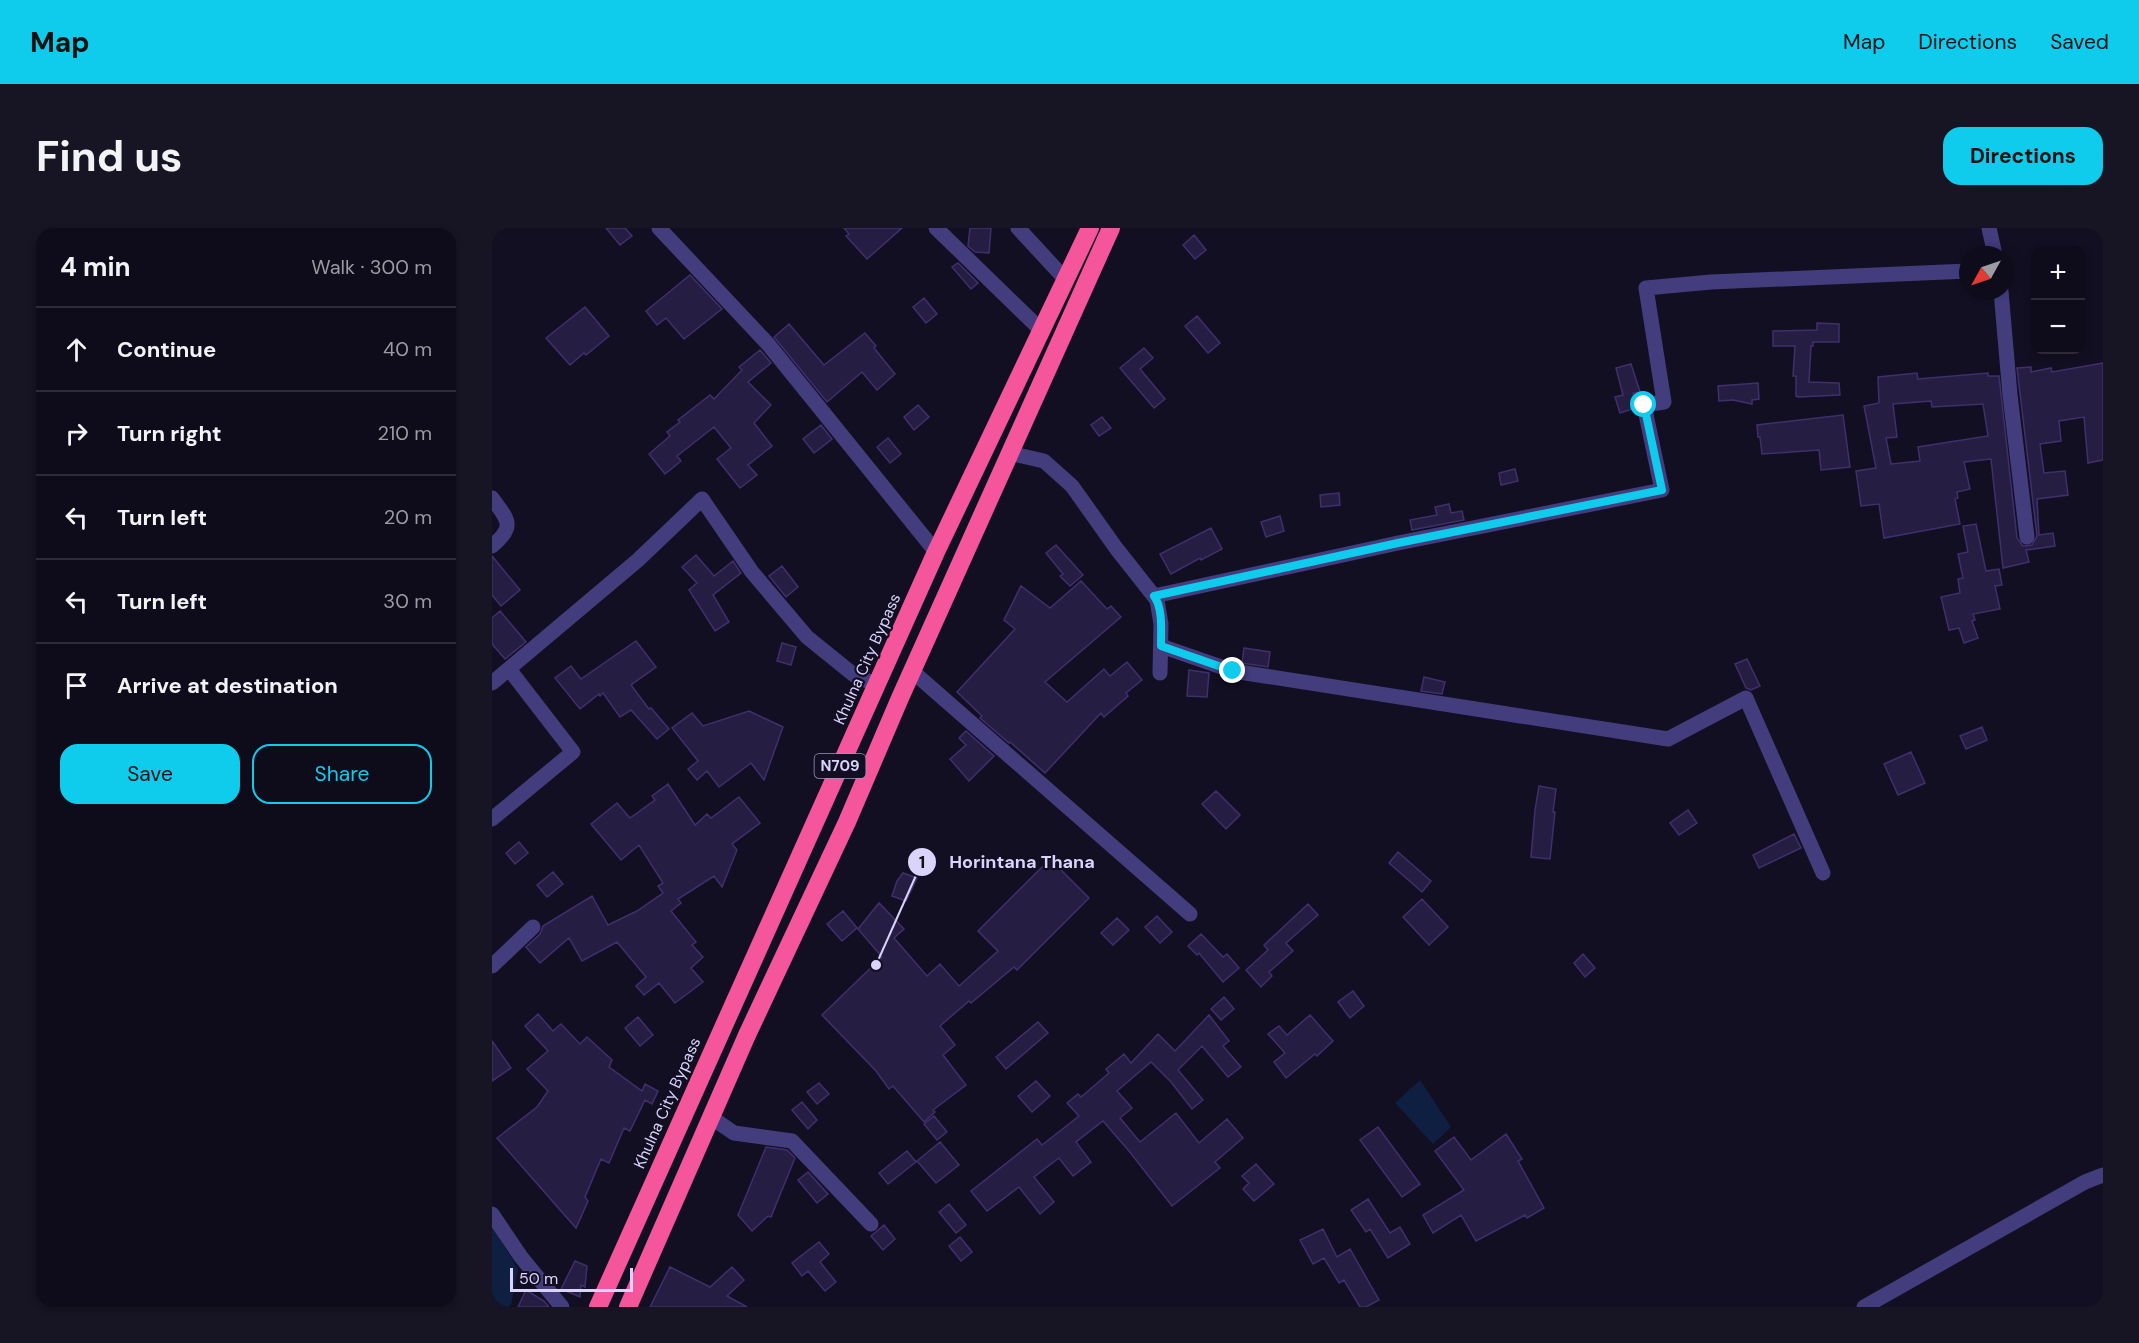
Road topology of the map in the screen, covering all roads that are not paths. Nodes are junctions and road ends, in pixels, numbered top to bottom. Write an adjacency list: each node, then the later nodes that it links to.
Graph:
1 (659, 228): 16 (street)
2 (936, 228): 11 (street)
3 (1018, 228): 9 (street)
4 (1090, 228): 9 (highway, Khulna City Bypass / N709)
5 (1111, 228): 12 (highway, N709)
6 (1989, 228): 7 (street)
7 (1993, 246)
8 (1959, 271): 17 (street)
9 (1066, 280): 11 (highway, Khulna City Bypass / N709)
10 (2002, 300): 14 (street)
11 (1042, 331): 16 (highway, Khulna City Bypass / N709)
12 (1009, 453): 17 (street); 20 (highway, N709)
13 (492, 498): 15 (street)
14 (2027, 537)
15 (492, 546)
16 (936, 552): 23 (highway, Khulna City Bypass / N709)
17 (1154, 596): 18 (street)
18 (1161, 646): 21 (street); 25 (street)
19 (509, 669): 22 (street); 23 (street); 24 (street)
20 (912, 671): 26 (street); 29 (highway, N709)
21 (1160, 672)
22 (492, 683)
23 (877, 685): 34 (highway, Khulna City Bypass / N709)
24 (492, 819)
25 (1823, 873)
26 (1190, 914)
27 (533, 927): 28 (street)
28 (492, 966)
29 (712, 1118): 32 (street); 35 (highway, N709)
30 (2103, 1175): 36 (street)
31 (492, 1214): 33 (street)
32 (871, 1224)
33 (562, 1307)
34 (598, 1307)
35 (628, 1307)
36 (1864, 1307)

